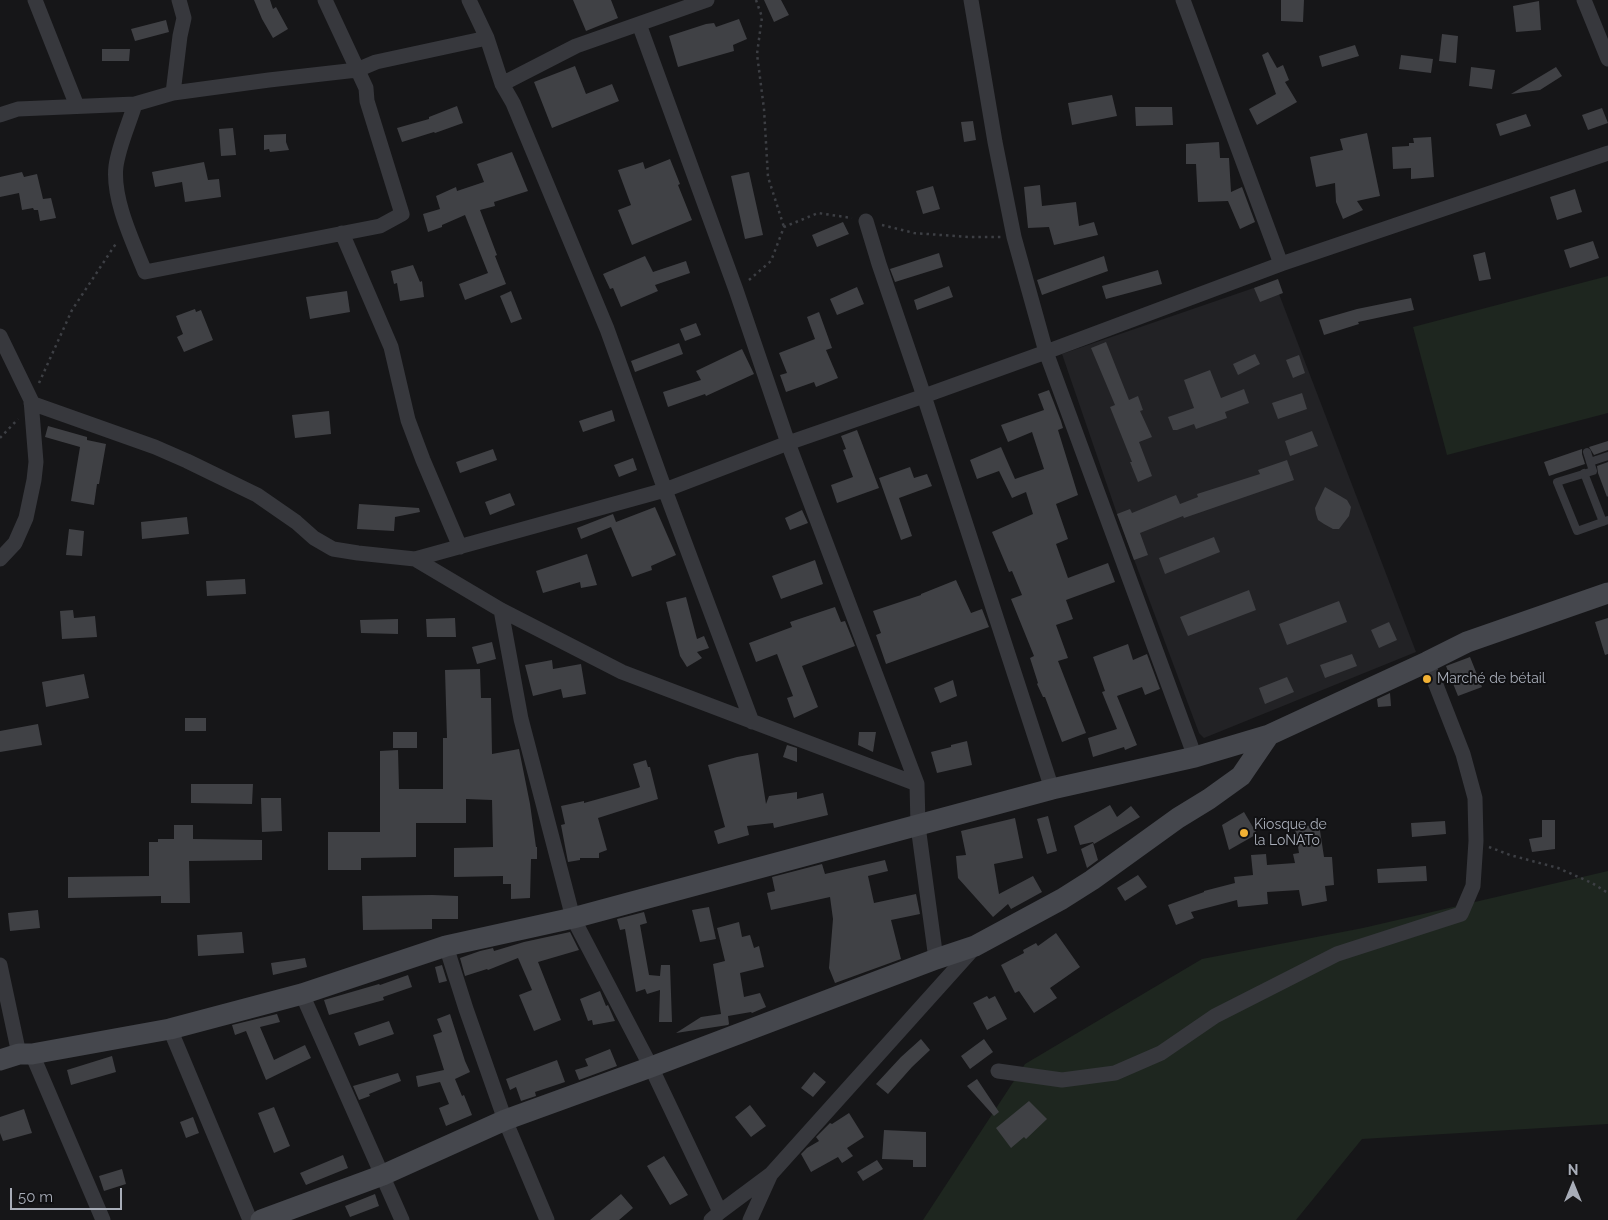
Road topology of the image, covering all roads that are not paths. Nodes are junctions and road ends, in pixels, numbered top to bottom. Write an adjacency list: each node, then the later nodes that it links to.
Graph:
1 (35, 0): 16 (street)
2 (179, 0): 14 (street)
3 (325, 0): 12 (street)
4 (469, 0): 10 (street)
5 (707, 0): 9 (street)
6 (971, 0): 23 (street)
7 (1183, 0): 21 (street)
8 (1584, 0): 11 (street)
9 (640, 24): 13 (street); 26 (street)
10 (487, 38): 12 (street); 13 (street)
11 (1608, 59)
12 (357, 70): 14 (street); 20 (street)
13 (502, 84): 31 (street)
14 (173, 93): 15 (street)
15 (135, 104): 16 (street); 20 (street)
16 (77, 106): 17 (street)
17 (0, 115)
18 (1608, 153): 21 (street)
19 (866, 221): 24 (street)
20 (342, 232): 33 (street)
21 (1281, 264): 23 (street)
22 (0, 336): 25 (street)
23 (1046, 352): 24 (street); 41 (street)
24 (924, 396): 26 (street); 43 (street)
25 (31, 401): 34 (street); 35 (street)
26 (788, 442): 31 (street); 42 (street)
27 (1587, 452): 29 (lane)
28 (1608, 456): 29 (lane)
29 (1590, 462): 30 (lane)
30 (1584, 473): 32 (lane); 32 (lane)
31 (665, 490): 33 (street); 39 (street)
32 (1605, 521)
33 (460, 547): 34 (street)
34 (415, 559): 37 (street)
35 (0, 560)
36 (1608, 593): 38 (main road)
37 (501, 610): 39 (street); 45 (street)
38 (1427, 662): 40 (main road); 54 (street)
39 (752, 722): 42 (street)
40 (1269, 735): 41 (main road); 47 (main road)
41 (1195, 756): 43 (main road)
42 (917, 784): 44 (street)
43 (1052, 789): 44 (main road)
44 (918, 826): 45 (main road); 48 (street)
45 (574, 918): 46 (main road); 53 (street)
46 (446, 946): 50 (main road); 55 (street)
47 (975, 946): 48 (main road); 56 (street)
48 (936, 959): 53 (main road)
49 (0, 965): 52 (street)
50 (302, 994): 51 (main road); 57 (street)
51 (170, 1029): 52 (main road); 60 (street)
52 (17, 1056): 59 (street)
53 (651, 1067): 55 (main road); 58 (street)
54 (998, 1071)
55 (505, 1120): 57 (main road); 63 (street)
56 (771, 1174): 58 (street); 64 (street)
57 (383, 1175): 61 (main road); 62 (street)
58 (716, 1216)
59 (103, 1220)
60 (250, 1220)
61 (261, 1220)
62 (402, 1220)
63 (547, 1220)
64 (750, 1220)

